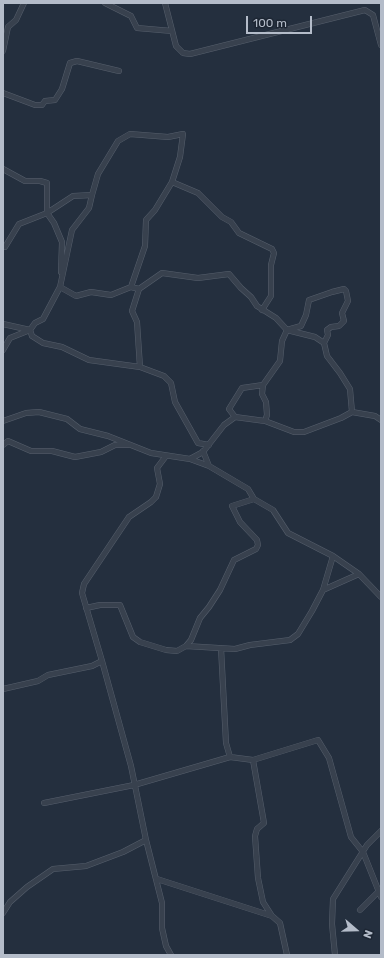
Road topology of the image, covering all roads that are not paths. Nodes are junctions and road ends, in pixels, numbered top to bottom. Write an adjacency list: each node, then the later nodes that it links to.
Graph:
1 (24, 3): 6 (street)
2 (105, 3): 4 (street)
3 (165, 3): 4 (street)
4 (172, 31): 5 (street)
5 (381, 45)
6 (3, 51)
7 (119, 71): 8 (street)
8 (3, 93)
9 (3, 169): 12 (street)
10 (172, 182): 11 (street); 14 (street); 17 (street)
11 (92, 195): 12 (street); 15 (street)
12 (47, 213): 13 (street); 15 (street)
13 (4, 248)
14 (131, 287): 15 (street); 16 (street)
15 (60, 288): 19 (street)
16 (139, 289): 17 (street); 23 (street)
17 (262, 310): 20 (street)
18 (3, 324): 19 (street)
19 (30, 330): 22 (street); 23 (street)
20 (287, 330): 21 (street); 21 (street); 24 (street)
21 (324, 343): 25 (street)
22 (3, 350)
23 (140, 367): 31 (street)
24 (263, 385): 26 (street); 29 (street)
25 (352, 412): 27 (street); 29 (street)
26 (235, 417): 29 (street); 31 (street)
27 (381, 420)
28 (3, 421): 32 (street)
29 (265, 421)
30 (3, 445): 32 (street)
31 (209, 445): 33 (street)
32 (133, 446): 34 (street)
33 (203, 451): 35 (street); 36 (street)
34 (166, 456): 35 (street); 42 (street)
35 (190, 459): 36 (street)
36 (208, 466): 37 (street)
37 (254, 499): 38 (street); 43 (street)
38 (333, 556): 39 (street); 40 (street)
39 (359, 574): 40 (street); 41 (street)
40 (322, 590): 44 (street)
41 (381, 597)
42 (86, 608): 43 (street); 45 (street)
43 (186, 646): 44 (street)
44 (221, 648): 47 (street)
45 (102, 661): 46 (street); 49 (street)
46 (3, 689)
47 (230, 757): 48 (street); 49 (street)
48 (253, 760): 53 (street); 58 (street)
49 (134, 785): 50 (street); 52 (street)
50 (44, 802)
51 (381, 831): 53 (street)
52 (146, 840): 54 (street); 57 (street)
53 (363, 852): 55 (street); 61 (street)
54 (157, 879): 58 (street); 59 (street)
55 (380, 893): 56 (street)
56 (360, 910)
57 (3, 913)
58 (272, 916): 60 (street)
59 (171, 955)
60 (287, 955)
61 (335, 955)

